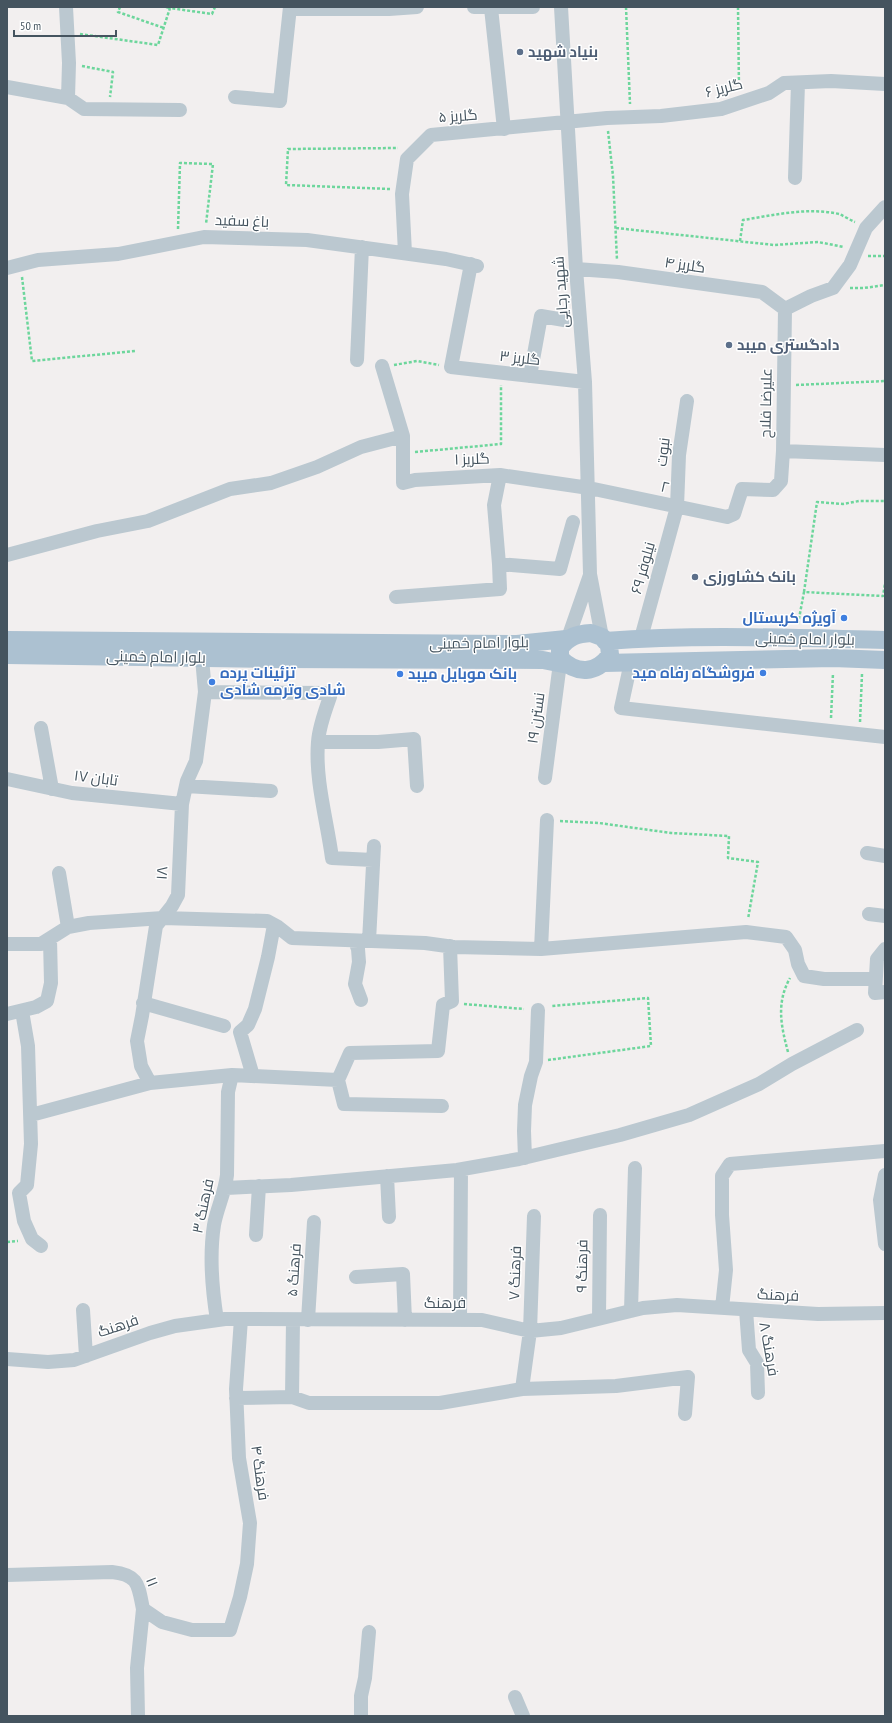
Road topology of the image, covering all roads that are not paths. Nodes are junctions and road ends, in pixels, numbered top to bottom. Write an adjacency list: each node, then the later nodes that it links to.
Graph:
1 (66, 7): 13 (street)
2 (417, 7): 7 (street)
3 (474, 7): 8 (street)
4 (533, 7): 8 (street)
5 (561, 7): 15 (street, شهید رجایی)
6 (290, 8): 7 (street); 12 (street)
7 (389, 8)
8 (491, 8): 16 (street)
9 (798, 83): 10 (street, گلریز ۶); 15 (street, گلریز ۶); 17 (street)
10 (885, 84)
11 (7, 87): 13 (street)
12 (235, 97)
13 (68, 98): 14 (street)
14 (180, 110)
15 (568, 122): 16 (street, گلریز ۵); 22 (street, شهید رجایی)
16 (504, 129): 20 (street, گلریز ۵)
17 (795, 178)
18 (885, 207): 23 (street)
19 (362, 247): 20 (street, باغ سفید); 21 (street, باغ سفید); 25 (street)
20 (405, 253): 27 (street, باغ سفید)
21 (7, 268)
22 (576, 269): 23 (street, گلریز ۴); 29 (street, شهید رجایی)
23 (785, 309): 32 (street, علیرضا فلاح)
24 (564, 320): 28 (street)
25 (357, 360)
26 (382, 366): 31 (street, گلریز ۱)
27 (451, 367): 28 (street, گلریز ۳)
28 (530, 376): 29 (street, گلریز ۳)
29 (585, 382): 35 (street, شهید رجایی)
30 (687, 401): 36 (street, نبوت)
31 (403, 436): 34 (street, گلریز ۱); 39 (street)
32 (783, 451): 33 (street, علیرضا فلاح); 37 (street, علیرضا فلاح)
33 (885, 455)
34 (500, 475): 35 (street, گلریز ۱); 40 (street)
35 (588, 488): 36 (street, ۲); 41 (street, شهید رجایی)
36 (677, 507): 37 (street, ۲); 43 (street, نیلوفر ۶۹)
37 (734, 514)
38 (573, 522): 40 (street)
39 (7, 555)
40 (499, 564): 42 (street)
41 (590, 574): 44 (street); 45 (street)
42 (396, 597)
43 (641, 638): 45 (main road, بلوار امام خمینی); 47 (main road, بلوار امام خمینی)
44 (567, 639): 45 (main road); 46 (main road, بلوار امام خمینی); 53 (main road)
45 (604, 639): 52 (main road)
46 (7, 640)
47 (885, 640)
48 (7, 655): 49 (main road, بلوار امام خمینی)
49 (202, 658): 53 (main road, بلوار امام خمینی); 54 (street, ۱۸)
50 (885, 660): 51 (main road, بلوار امام خمینی)
51 (631, 662): 52 (main road, بلوار امام خمینی); 56 (street)
52 (604, 663): 53 (main road)
53 (564, 664): 58 (street, نسترن ۱۹)
54 (205, 692): 57 (street); 60 (street, ۱۸)
55 (41, 728): 62 (street)
56 (885, 737)
57 (318, 742): 61 (street); 69 (street)
58 (545, 778)
59 (7, 779): 62 (street, تابان ۱۷)
60 (186, 786): 63 (street); 64 (street, ۱۸)
61 (418, 786)
62 (52, 788): 64 (street, تابان ۱۷)
63 (271, 791)
64 (182, 804): 73 (street, ۱۸)
65 (547, 820): 80 (street)
66 (374, 846): 69 (street)
67 (868, 854): 68 (street)
68 (885, 856)
69 (373, 860): 77 (street)
70 (59, 873): 75 (street)
71 (869, 914): 72 (street)
72 (885, 916)
73 (163, 918): 74 (street); 75 (street); 85 (street, ۱۸)
74 (274, 924): 77 (street); 92 (street)
75 (68, 927): 76 (street)
76 (50, 939): 78 (street); 87 (street)
77 (362, 941): 79 (street); 84 (street)
78 (7, 944)
79 (450, 946): 80 (street); 93 (street)
80 (541, 949): 82 (street)
81 (885, 949): 82 (street)
82 (876, 980): 83 (street)
83 (885, 992)
84 (361, 1000)
85 (143, 1003): 89 (street); 94 (street, ۱۸)
86 (538, 1010): 98 (street)
87 (22, 1011): 88 (street); 96 (street)
88 (7, 1014)
89 (224, 1026)
90 (857, 1030): 98 (street)
91 (232, 1075): 92 (street); 94 (street); 104 (street, فرهنگ ۳)
92 (253, 1076): 93 (street)
93 (338, 1080): 95 (street)
94 (150, 1083): 96 (street)
95 (442, 1106)
96 (31, 1115): 111 (street)
97 (885, 1151): 113 (street)
98 (525, 1158): 100 (street)
99 (635, 1168): 115 (street)
100 (461, 1170): 102 (street); 124 (street)
101 (885, 1175): 110 (street)
102 (387, 1176): 103 (street); 107 (street)
103 (259, 1186): 104 (street); 109 (street)
104 (226, 1188): 120 (street, فرهنگ ۳)
105 (600, 1215): 118 (street, فرهنگ ۹)
106 (534, 1216): 125 (street, فرهنگ ۷)
107 (389, 1217)
108 (314, 1222): 122 (street, فرهنگ ۵)
109 (256, 1235)
110 (885, 1244)
111 (41, 1246)
112 (356, 1277): 123 (street)
113 (722, 1308): 115 (street, فرهنگ); 116 (street, فرهنگ)
114 (83, 1310): 126 (street)
115 (631, 1310): 118 (street, فرهنگ)
116 (746, 1310): 117 (street, فرهنگ); 129 (street, فرهنگ ۸)
117 (885, 1314)
118 (599, 1318): 125 (street, فرهنگ)
119 (241, 1319): 120 (street, فرهنگ); 121 (street, فرهنگ); 131 (street, فرهنگ ۴)
120 (217, 1320): 126 (street, فرهنگ)
121 (293, 1320): 122 (street, فرهنگ); 130 (street)
122 (308, 1320): 123 (street, فرهنگ)
123 (405, 1320): 124 (street, فرهنگ)
124 (460, 1320): 125 (street, فرهنگ)
125 (530, 1331): 128 (street, فرهنگ ۷)
126 (86, 1356): 127 (street, فرهنگ)
127 (7, 1359)
128 (522, 1389): 130 (street); 132 (street)
129 (758, 1393)
130 (292, 1397): 131 (street)
131 (236, 1398): 135 (street, فرهنگ ۴)
132 (685, 1414)
133 (7, 1575): 134 (street, ۱۱)
134 (143, 1609): 135 (street, ۱۱); 138 (street)
135 (230, 1630)
136 (369, 1632): 139 (street)
137 (515, 1697): 140 (street)
138 (138, 1716)
139 (361, 1716)
140 (523, 1716)

